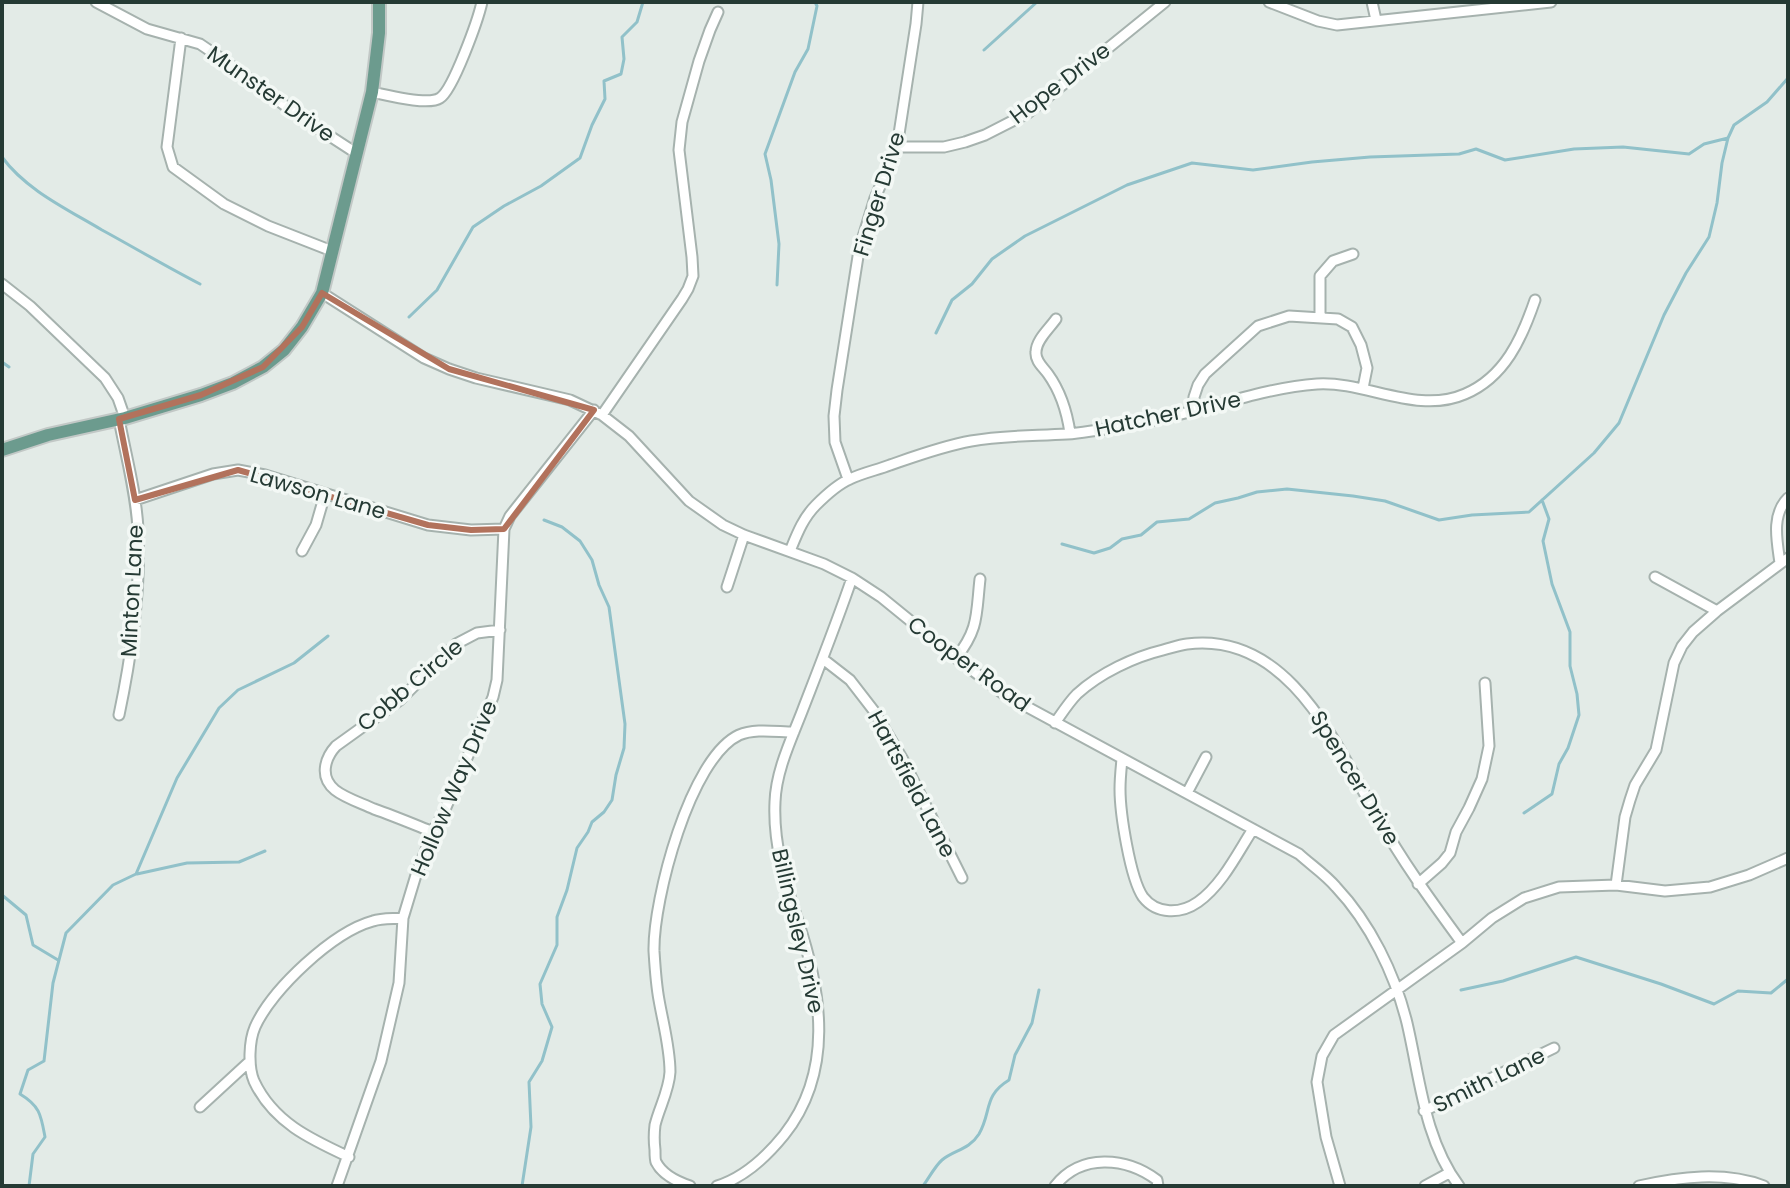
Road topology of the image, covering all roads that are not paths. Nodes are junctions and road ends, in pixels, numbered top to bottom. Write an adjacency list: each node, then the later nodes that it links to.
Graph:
1 (96, 2): 11 (street, Munster Drive)
2 (379, 2): 12 (main road)
3 (482, 2): 12 (street)
4 (918, 2): 13 (street, Finger Drive)
5 (1165, 2): 13 (street, Hope Drive)
6 (1269, 2): 10 (street)
7 (1372, 2): 10 (street)
8 (1547, 2): 10 (street)
9 (718, 12): 24 (street)
10 (1376, 20)
11 (181, 38): 14 (street, Munster Drive); 15 (street)
12 (372, 92): 14 (main road)
13 (897, 147): 28 (street, Finger Drive)
14 (356, 153): 15 (main road)
15 (332, 251): 18 (main road)
16 (1353, 254): 20 (street)
17 (2, 284): 25 (street, Minton Lane)
18 (322, 293): 24 (street, Cooper Road); 25 (main road)
19 (1535, 300): 22 (street, Hatcher Drive)
20 (1320, 317): 22 (street); 23 (street)
21 (1056, 319): 26 (street)
22 (1363, 388): 23 (street, Hatcher Drive)
23 (1193, 411): 26 (street, Hatcher Drive)
24 (598, 412): 32 (street); 33 (street, Cooper Road)
25 (122, 418): 27 (main road); 31 (street, Minton Lane)
26 (1070, 433): 28 (street, Hatcher Drive)
27 (2, 450)
28 (848, 479): 35 (street, Hatcher Drive)
29 (325, 494): 31 (street, Lawson Lane); 32 (street, Lawson Lane); 34 (street)
30 (1788, 498): 36 (street)
31 (135, 500): 46 (street, Minton Lane)
32 (504, 529): 42 (street, Hollow Way Drive)
33 (744, 535): 35 (street, Cooper Road); 40 (street)
34 (302, 551)
35 (790, 551): 38 (street, Cooper Road)
36 (1784, 561): 41 (street)
37 (1655, 577): 41 (street)
38 (852, 578): 43 (street, Cooper Road); 44 (street, Billingsley Drive)
39 (980, 579): 43 (street)
40 (727, 587)
41 (1717, 611): 57 (street)
42 (500, 630): 53 (street, Hollow Way Drive); 53 (street, Cobb Circle)
43 (956, 658): 47 (street, Cooper Road)
44 (823, 659): 48 (street, Billingsley Drive); 55 (street, Hartsfield Lane)
45 (1485, 683): 56 (street)
46 (119, 715)
47 (1055, 723): 50 (street, Cooper Road); 56 (street, Spencer Drive)
48 (794, 732): 67 (street); 69 (street, Billingsley Drive)
49 (1206, 757): 51 (street)
50 (1122, 759): 51 (street, Cooper Road); 52 (street)
51 (1187, 793): 52 (street, Cooper Road)
52 (1253, 829): 60 (street, Cooper Road)
53 (433, 832): 58 (street, Hollow Way Drive)
54 (1788, 858): 57 (street)
55 (962, 878)
56 (1418, 884): 59 (street, Spencer Drive)
57 (1616, 885): 59 (street)
58 (403, 918): 62 (street); 65 (street, Hollow Way Drive)
59 (1462, 943): 60 (street)
60 (1397, 990): 64 (street, Cooper Road); 72 (street)
61 (1554, 1048): 64 (street, Smith Lane)
62 (250, 1061): 63 (street); 65 (street)
63 (200, 1107)
64 (1424, 1111): 66 (street, Cooper Road)
65 (349, 1157): 68 (street, Hollow Way Drive)
66 (1449, 1173): 73 (street); 74 (street, Cooper Road)
67 (683, 1185)
68 (337, 1186)
69 (717, 1186)
70 (1055, 1186): 71 (street)
71 (1158, 1186)
72 (1340, 1186)
73 (1425, 1186)
74 (1459, 1186)
75 (1639, 1186): 76 (street)
76 (1764, 1186)

